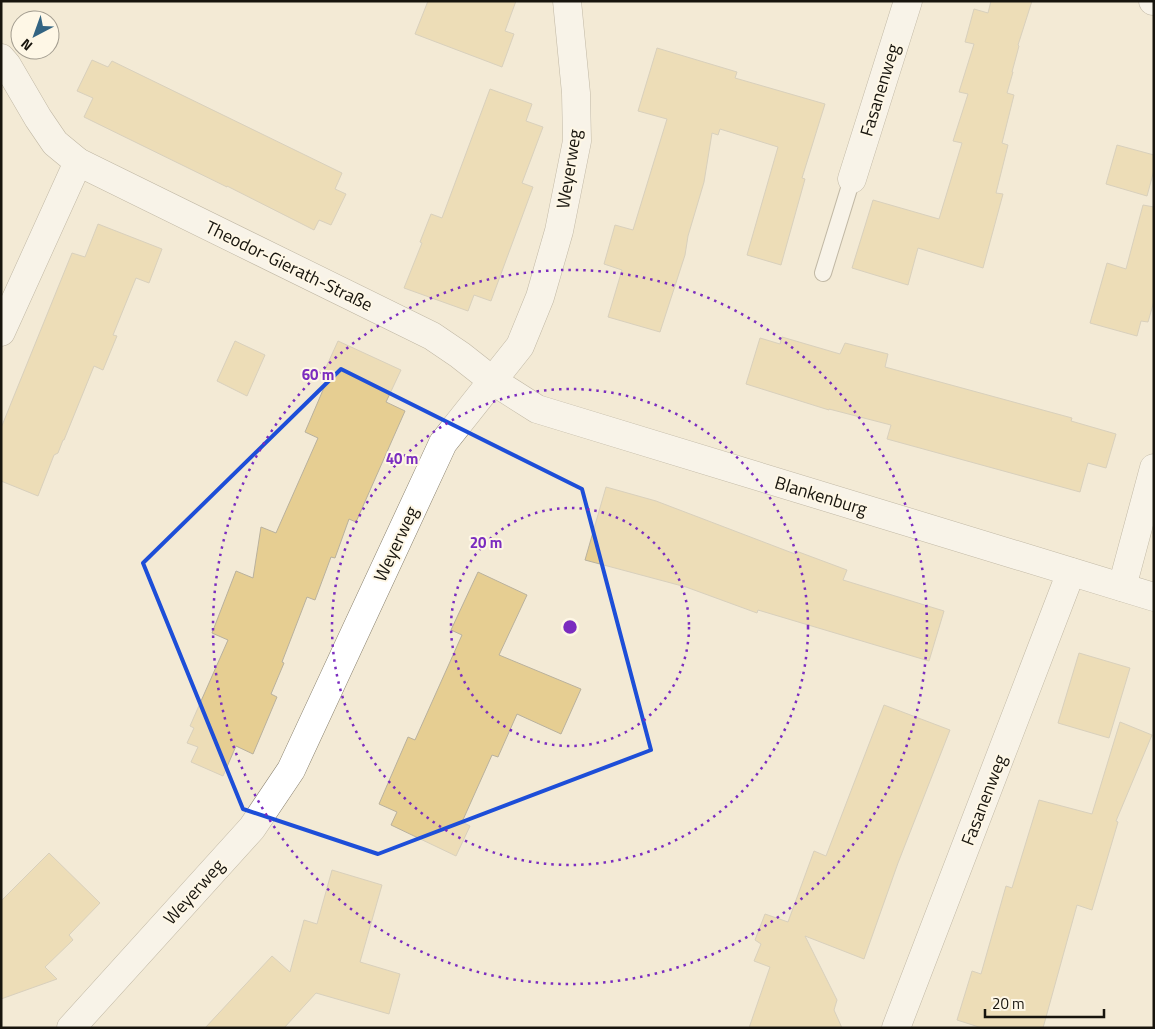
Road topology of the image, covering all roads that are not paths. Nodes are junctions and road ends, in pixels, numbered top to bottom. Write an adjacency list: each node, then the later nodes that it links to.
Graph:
1 (567, 1): 8 (street, Weyerweg)
2 (908, 1): 5 (street, Fasanenweg)
3 (1, 58): 4 (street, Theodor-Gierath-Straße)
4 (78, 162): 7 (street); 8 (street, Theodor-Gierath-Straße)
5 (852, 179): 6 (lane)
6 (823, 273)
7 (1, 332)
8 (493, 381): 10 (street, Blankenburg); 13 (street, Weyerweg)
9 (1154, 468): 11 (street)
10 (1071, 572): 11 (street, Blankenburg); 14 (street, Fasanenweg)
11 (1122, 587): 12 (street, Blankenburg)
12 (1154, 597)
13 (71, 1028)
14 (896, 1028)

